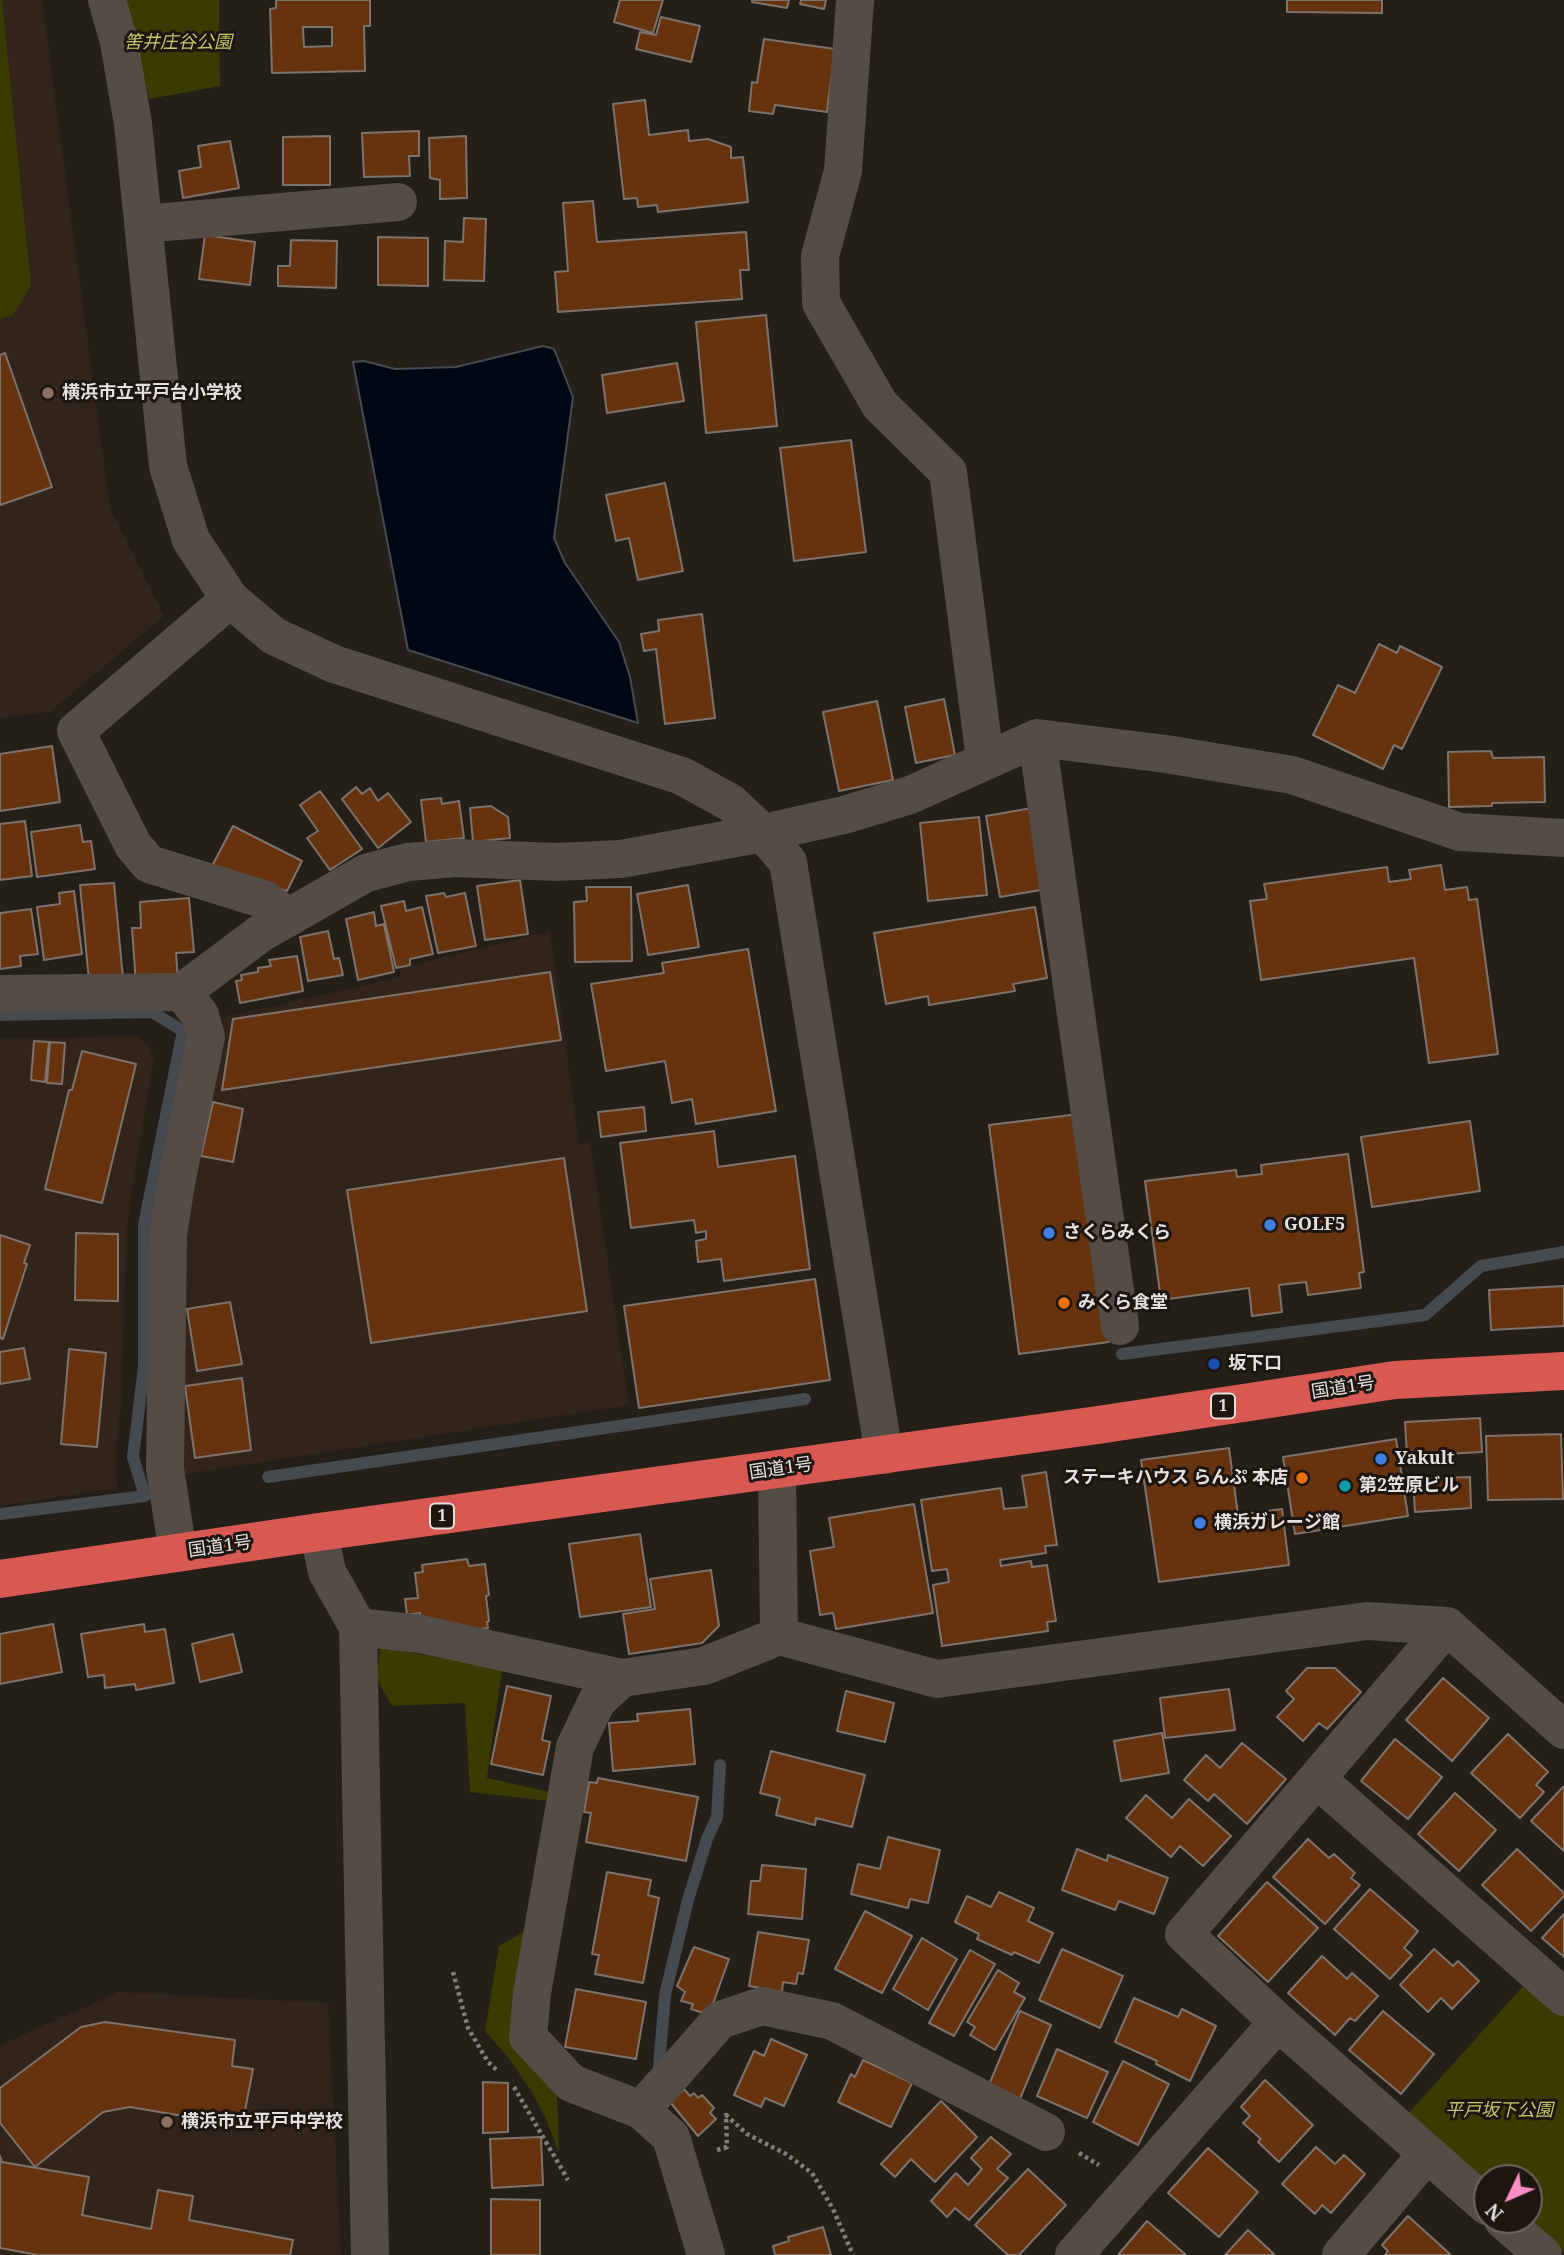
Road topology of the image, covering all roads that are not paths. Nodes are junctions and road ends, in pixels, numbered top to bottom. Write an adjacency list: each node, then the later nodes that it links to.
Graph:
1 (107, 0): 4 (street)
2 (855, 0): 7 (street)
3 (398, 202): 4 (street)
4 (143, 224): 5 (street)
5 (230, 599): 8 (street); 10 (street)
6 (1037, 738): 7 (street); 9 (street); 13 (street)
7 (985, 759): 8 (street)
8 (763, 834): 10 (street); 15 (street)
9 (1564, 838)
10 (288, 918): 11 (street)
11 (183, 992): 12 (street); 18 (street)
12 (0, 994)
13 (1120, 1326)
14 (1564, 1371): 15 (highway, 国道1号 / 1)
15 (884, 1455): 16 (highway, 国道1号 / 1)
16 (777, 1469): 17 (highway, 国道1号 / 1); 22 (street)
17 (319, 1532): 18 (highway, 国道1号 / 1); 21 (street)
18 (178, 1553): 19 (highway, 国道1号 / 1)
19 (0, 1579)
20 (1447, 1626): 22 (street); 24 (street); 25 (street)
21 (358, 1627): 23 (street); 33 (street)
22 (779, 1636): 23 (street)
23 (621, 1678): 28 (street)
24 (1564, 1730)
25 (1317, 1779): 26 (street); 27 (street)
26 (1564, 1997)
27 (1278, 2022): 30 (street); 35 (street)
28 (641, 2110): 29 (street); 34 (street)
29 (1046, 2132)
30 (1427, 2154): 31 (street); 36 (street)
31 (1473, 2194)
32 (1519, 2234): 37 (street)
33 (370, 2255)
34 (706, 2255)
35 (1074, 2255)
36 (1341, 2255)
37 (1543, 2255)

